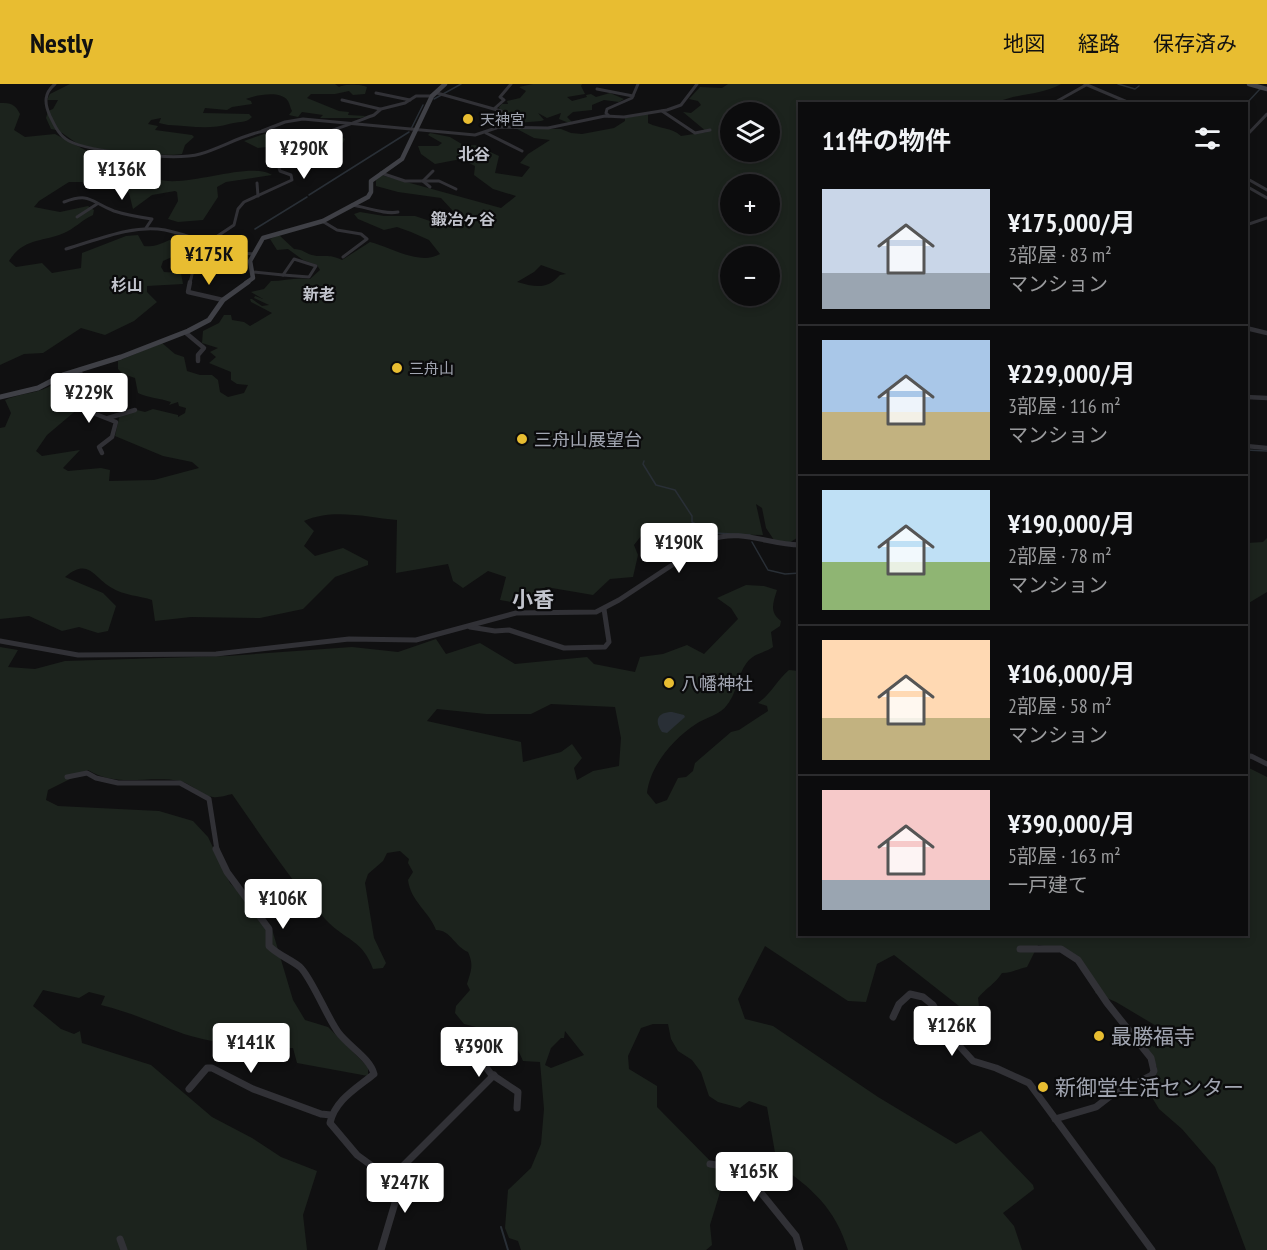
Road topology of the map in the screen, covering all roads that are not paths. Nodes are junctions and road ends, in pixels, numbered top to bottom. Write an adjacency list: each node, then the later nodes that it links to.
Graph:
1 (55, 84): 25 (street)
2 (445, 84): 11 (street)
3 (511, 84): 17 (street)
4 (638, 84): 12 (street)
5 (697, 84): 19 (street)
6 (1086, 84): 15 (street); 16 (street)
7 (1249, 84): 9 (street)
8 (597, 89): 12 (street)
9 (1267, 89)
10 (376, 93): 14 (street)
11 (438, 94): 14 (street); 17 (street); 26 (street)
12 (633, 96): 21 (street)
13 (342, 100): 18 (street)
14 (410, 100): 18 (street)
15 (1056, 102)
16 (1127, 102)
17 (495, 108): 23 (street)
18 (380, 109): 22 (street)
19 (662, 111): 21 (street); 24 (street)
20 (1267, 114): 28 (street)
21 (609, 116): 23 (street)
22 (349, 123): 25 (street); 26 (street); 29 (street)
23 (499, 127): 27 (street)
24 (710, 130)
25 (262, 131): 29 (street)
26 (415, 131): 27 (street); 32 (street)
27 (486, 133): 30 (street)
28 (1248, 134)
29 (310, 136): 40 (street)
30 (522, 151)
31 (433, 171): 34 (street)
32 (381, 173): 34 (street); 44 (street)
33 (1248, 179): 39 (street)
34 (423, 181): 36 (street); 38 (street)
35 (257, 183): 40 (street)
36 (430, 187)
37 (1248, 187): 41 (street)
38 (456, 189)
39 (1267, 190)
40 (258, 196): 51 (street)
41 (1267, 198)
42 (64, 202): 43 (street)
43 (97, 204): 46 (street); 50 (street)
44 (352, 205): 45 (street); 48 (street)
45 (398, 212)
46 (77, 217)
47 (1267, 218): 49 (street)
48 (322, 221): 53 (street); 54 (street)
49 (1248, 224)
50 (146, 228): 51 (street); 52 (street)
51 (205, 242): 53 (street); 57 (street)
52 (66, 249)
53 (254, 254): 55 (street)
54 (343, 257)
55 (253, 272): 56 (street); 57 (street)
56 (283, 275): 56 (street)
57 (223, 300): 59 (street)
58 (1248, 328): 60 (street)
59 (186, 333): 61 (street); 62 (street)
60 (1267, 333)
61 (198, 362)
62 (79, 370): 63 (street); 67 (street)
63 (0, 397)
64 (1248, 397): 65 (street)
65 (1267, 398)
66 (135, 410): 67 (street)
67 (108, 418): 70 (street)
68 (1248, 447): 69 (street)
69 (1267, 448)
70 (102, 453)
71 (798, 545): 72 (street)
72 (604, 609): 73 (street); 73 (street)
73 (466, 626): 74 (street)
74 (0, 641)
75 (1251, 758): 76 (street)
76 (1267, 764)
77 (68, 777): 84 (street)
78 (1020, 949): 85 (street)
79 (893, 1017): 85 (street)
80 (485, 1052): 81 (street)
81 (494, 1076): 83 (street); 87 (street)
82 (189, 1089): 84 (street)
83 (517, 1108)
84 (331, 1115): 87 (street)
85 (1055, 1119): 92 (street)
86 (710, 1164): 91 (street)
87 (390, 1179): 90 (street)
88 (120, 1239): 89 (street)
89 (124, 1250)
90 (381, 1250)
91 (800, 1250)
92 (1152, 1250)

